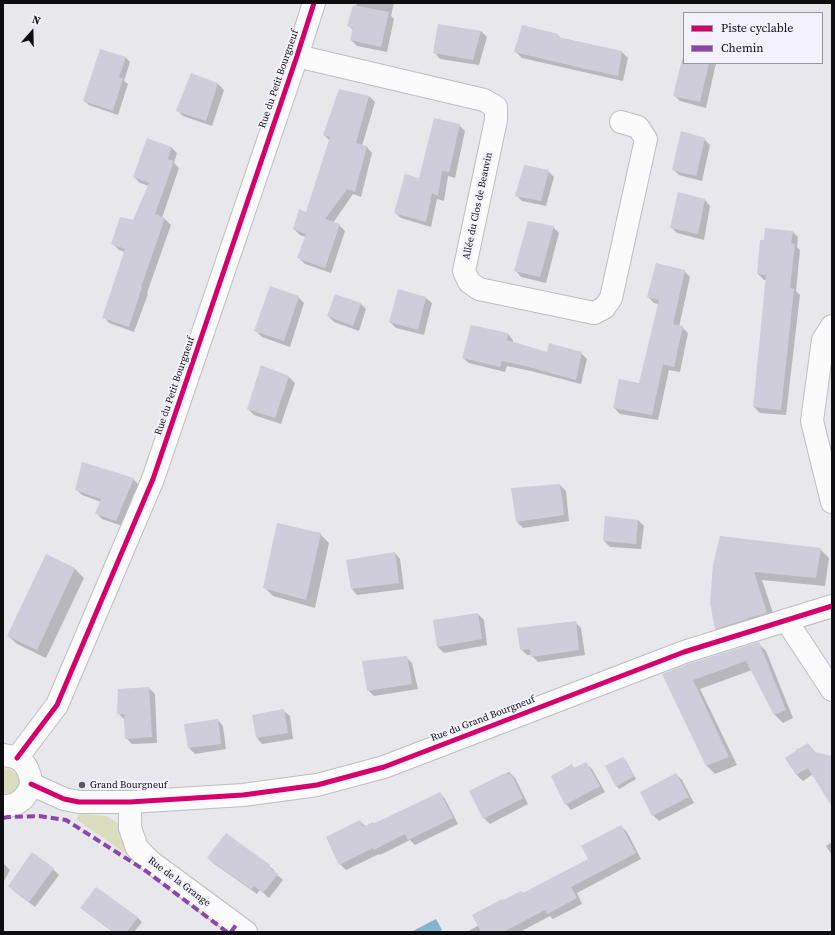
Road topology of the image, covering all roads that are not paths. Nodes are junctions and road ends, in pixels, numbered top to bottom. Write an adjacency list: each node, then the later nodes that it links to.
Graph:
1 (314, 3): 2 (street, Rue du Petit Bourgneuf)
2 (297, 56): 3 (street, Allée du Clos de Beauvin); 9 (street, Rue du Petit Bourgneuf)
3 (621, 122)
4 (832, 326): 5 (street)
5 (832, 502)
6 (832, 606): 7 (street, Rue du Grand Bourgneuf)
7 (786, 620): 8 (street); 11 (street, Rue du Grand Bourgneuf)
8 (832, 690)
9 (10, 757): 10 (street, Rue du Petit Bourgneuf)
10 (31, 784): 11 (street); 12 (street)
11 (130, 802): 13 (street, Rue de la Grange)
12 (3, 806)
13 (246, 932)

